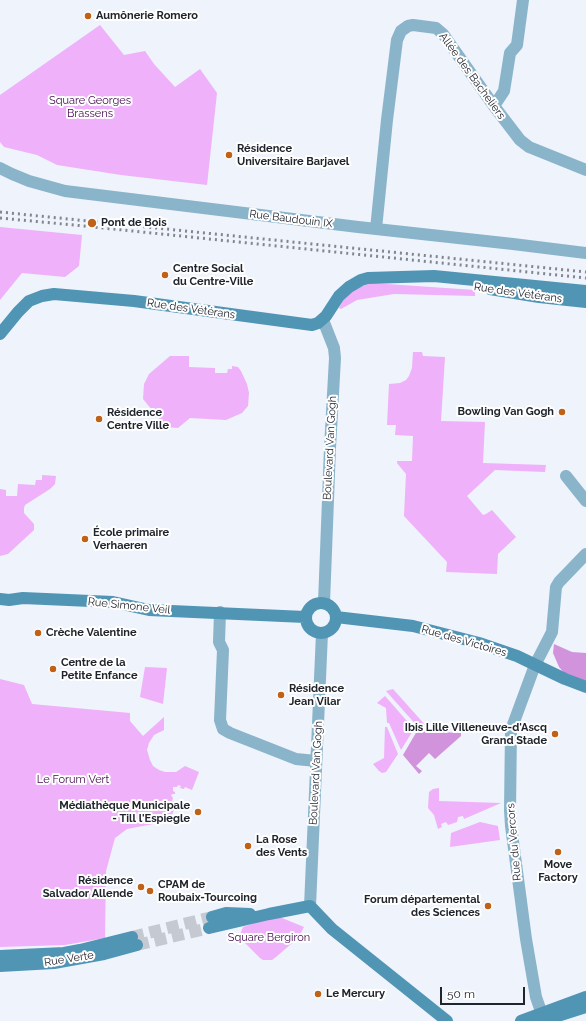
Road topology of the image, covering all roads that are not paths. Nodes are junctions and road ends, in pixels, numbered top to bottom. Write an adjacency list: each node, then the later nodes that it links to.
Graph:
1 (523, 0): 2 (street)
2 (494, 106): 4 (street, Allée des Bacheliers); 5 (street, Allée des Bacheliers)
3 (0, 168): 5 (street, Rue Baudouin IX)
4 (586, 170)
5 (376, 229): 6 (street, Rue Baudouin IX)
6 (585, 251)
7 (379, 277): 8 (street, Rue des Vétérans); 9 (street, Rue des Vétérans); 10 (street, Rue des Vétérans)
8 (586, 291)
9 (586, 302)
10 (323, 320): 11 (street, Rue des Vétérans); 16 (street, Boulevard Van Gogh)
11 (0, 334)
12 (566, 476): 13 (street)
13 (586, 501)
14 (586, 554): 21 (street, Rue du Vercors)
15 (0, 599): 17 (street, Rue Simone Veil)
16 (324, 603): 18 (street); 19 (street)
17 (220, 612): 18 (street, Rue Simone Veil); 23 (street)
18 (306, 617): 20 (street)
19 (336, 617): 20 (street); 21 (street, Rue des Victoires)
20 (322, 633): 23 (street, Boulevard Van Gogh)
21 (535, 665): 22 (street, Rue des Victoires); 30 (street, Rue du Vercors)
22 (586, 687)
23 (316, 761): 24 (street, Boulevard Van Gogh)
24 (310, 906): 25 (street); 31 (street)
25 (211, 923)
26 (0, 956): 27 (street, Rue Verte)
27 (0, 966)
28 (586, 997): 30 (street)
29 (586, 1007): 30 (street)
30 (543, 1018): 33 (street)
31 (445, 1019): 32 (street)
32 (459, 1021)
33 (521, 1021)

